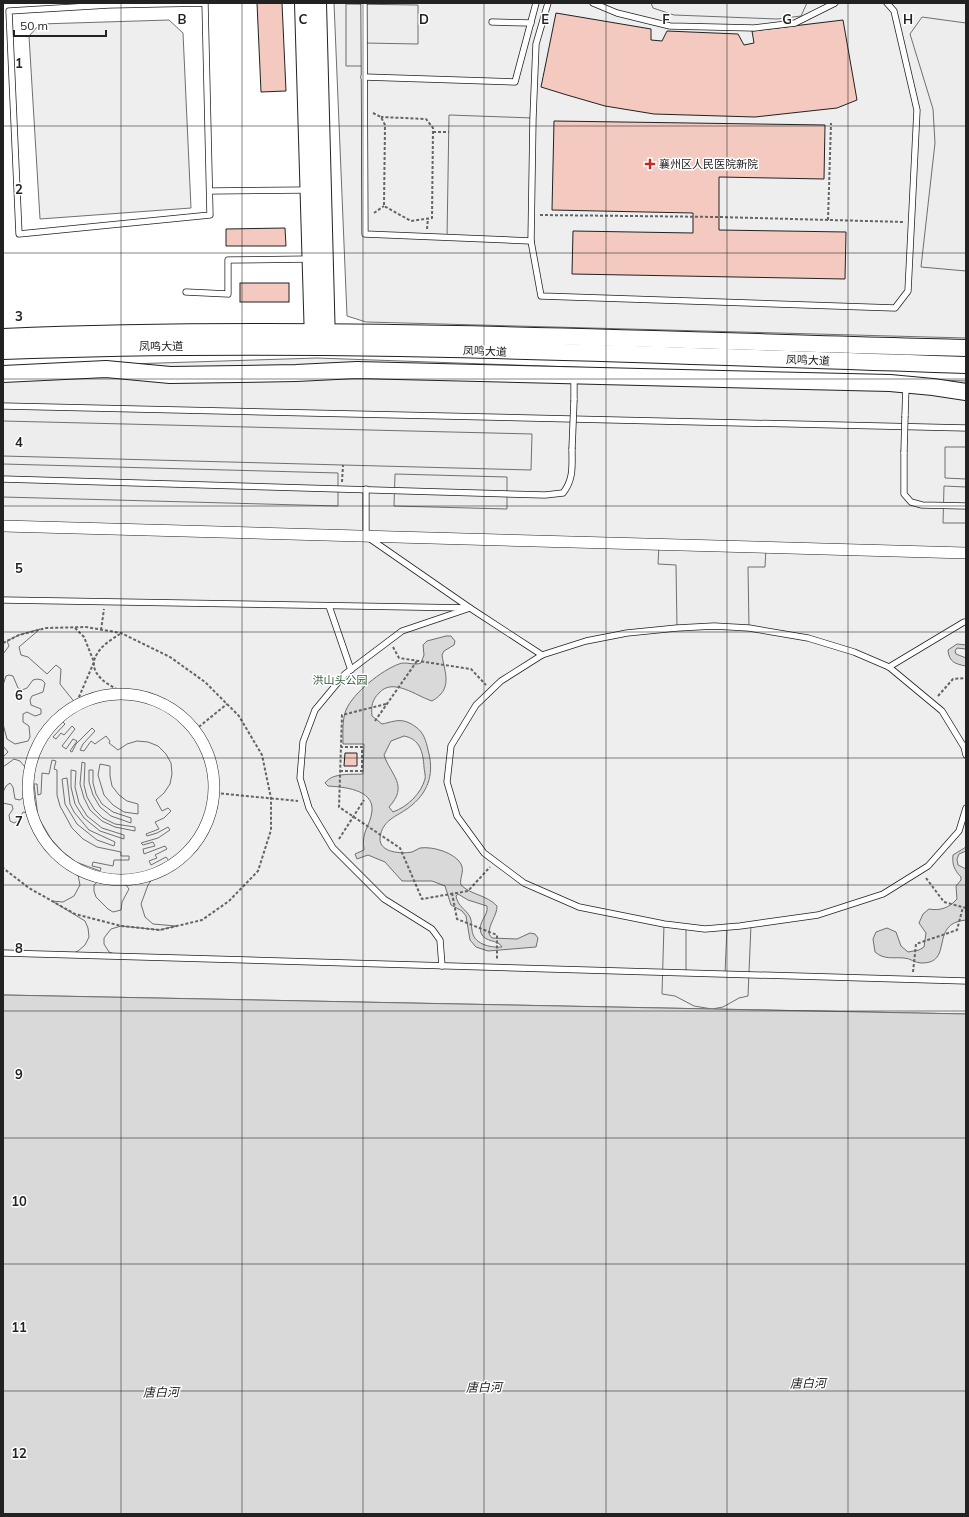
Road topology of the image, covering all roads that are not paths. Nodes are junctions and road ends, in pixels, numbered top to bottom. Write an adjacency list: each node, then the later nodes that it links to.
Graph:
1 (303, 3): 13 (main road)
2 (318, 3): 19 (main road)
3 (364, 3): 12 (lane)
4 (536, 3): 11 (lane)
5 (548, 3): 15 (lane)
6 (593, 3): 7 (lane)
7 (835, 3)
8 (887, 3): 15 (lane)
9 (109, 4): 14 (lane); 14 (lane)
10 (492, 22): 11 (lane)
11 (531, 23): 12 (lane)
12 (364, 77): 15 (lane)
13 (309, 190): 14 (lane); 16 (main road)
14 (210, 191)
15 (531, 241)
16 (310, 259): 17 (lane); 19 (main road)
17 (186, 292)
18 (3, 337): 19 (main road, 凤鸣大道)
19 (320, 339): 20 (main road, 凤鸣大道); 21 (main road, 凤鸣大道); 22 (main road, 凤鸣大道)
20 (966, 348)
21 (3, 351)
22 (966, 365)
23 (3, 374): 24 (main road)
24 (574, 375): 25 (main road); 30 (lane, bridge)
25 (906, 385): 26 (main road); 31 (lane, bridge)
26 (966, 392)
27 (3, 406): 28 (lane)
28 (966, 428)
29 (3, 479): 30 (lane)
30 (366, 489): 33 (lane)
31 (966, 506)
32 (3, 526): 33 (street)
33 (366, 536): 34 (street); 37 (lane)
34 (966, 553)
35 (3, 600): 36 (lane)
36 (329, 606): 37 (lane); 41 (lane)
37 (470, 608): 39 (lane); 41 (lane)
38 (965, 622): 40 (lane)
39 (542, 655): 40 (lane); 44 (lane)
40 (889, 667): 42 (lane)
41 (351, 670): 46 (lane)
42 (966, 755)
43 (216, 792): 43 (street)
44 (966, 808)
45 (3, 953): 46 (lane)
46 (442, 966): 47 (lane)
47 (966, 981)

